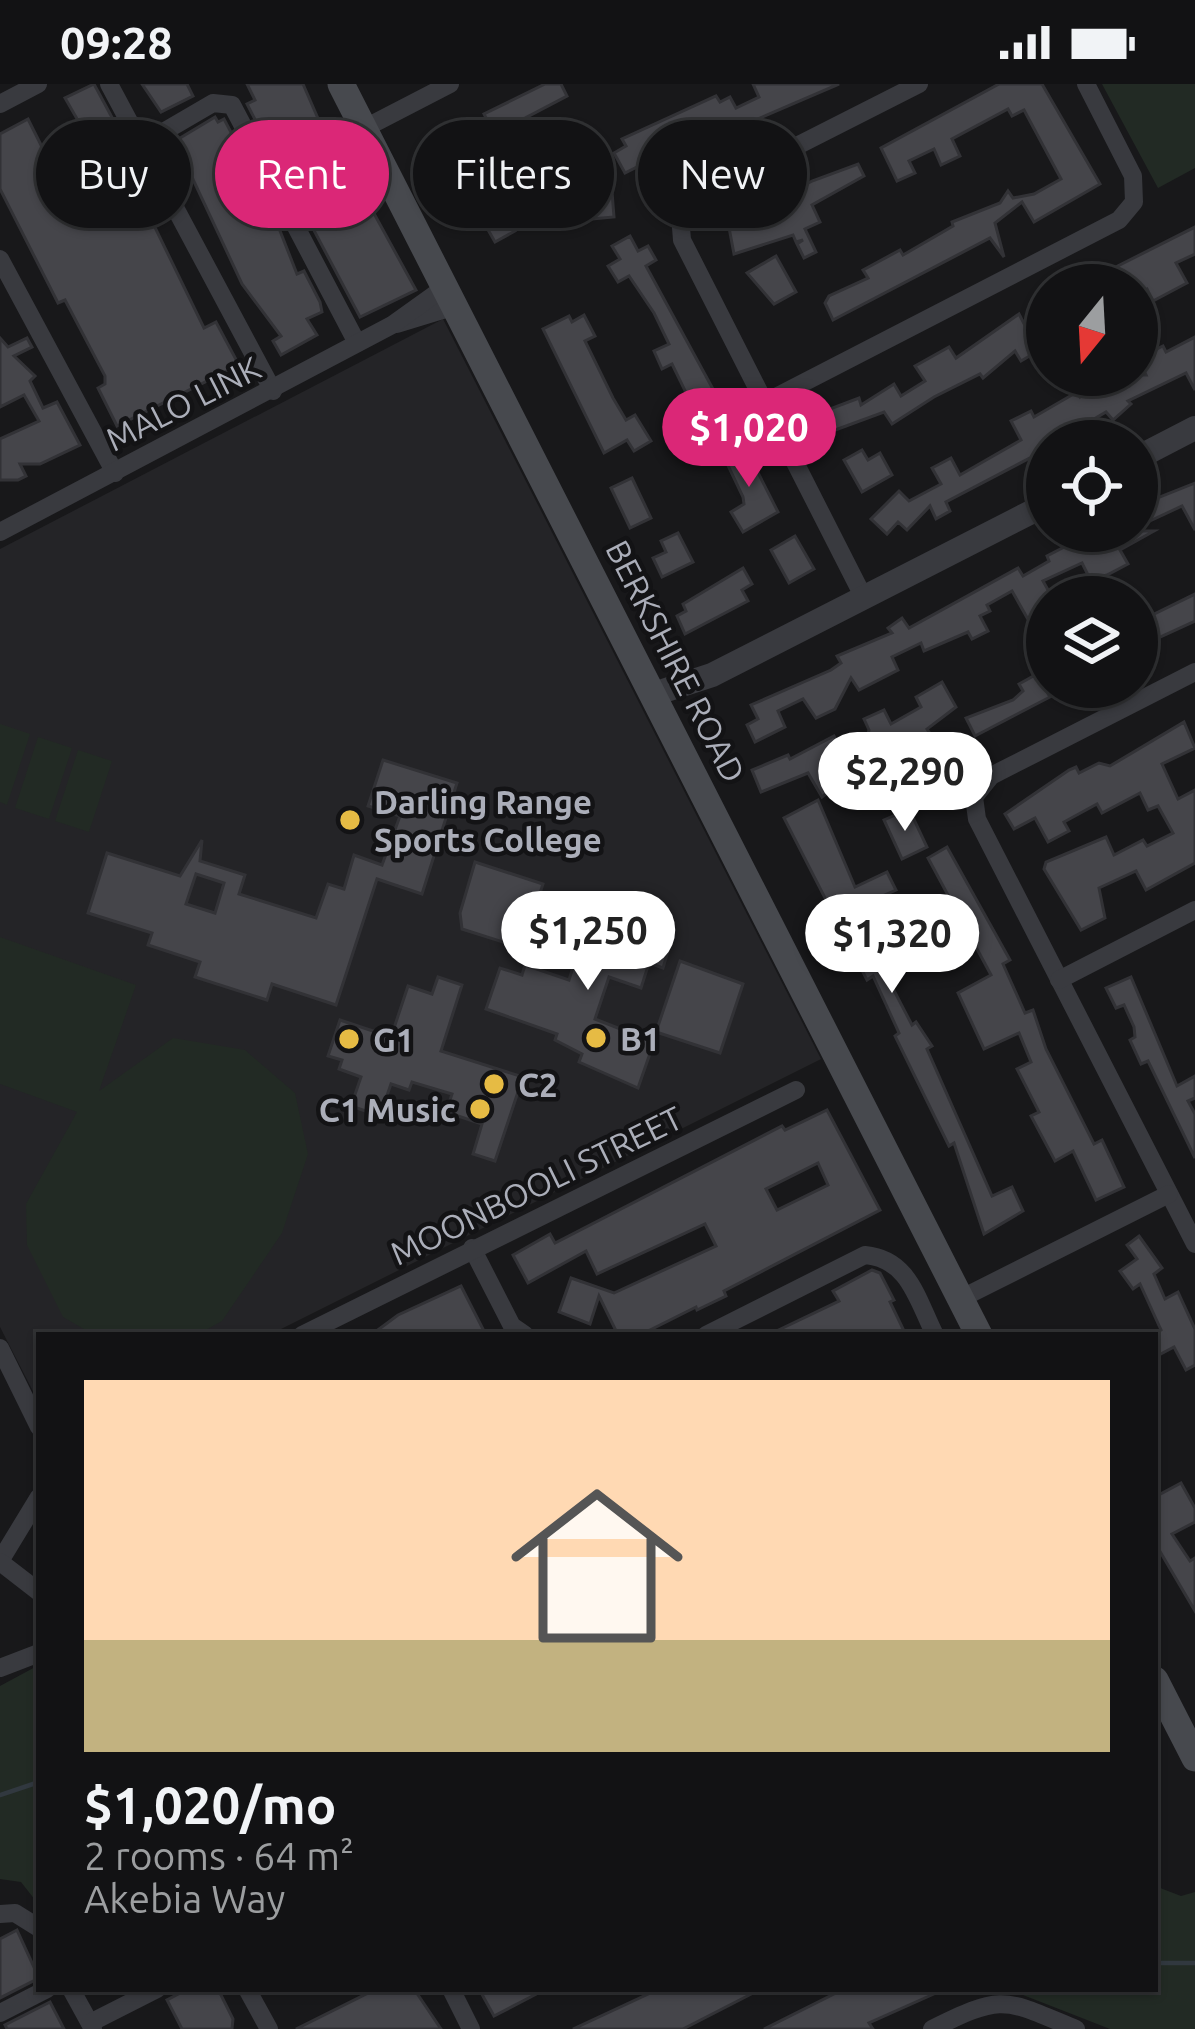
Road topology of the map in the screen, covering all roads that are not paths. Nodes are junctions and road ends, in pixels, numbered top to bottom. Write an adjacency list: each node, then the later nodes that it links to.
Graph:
1 (38, 84): 7 (street)
2 (109, 84): 8 (street)
3 (340, 84): 10 (main road, BERKSHIRE ROAD)
4 (450, 84): 11 (street)
5 (919, 84): 18 (street)
6 (1086, 84): 18 (street)
7 (0, 104)
8 (128, 120)
9 (184, 120): 16 (street)
10 (358, 120)
11 (380, 120)
12 (389, 178): 15 (main road, BERKSHIRE ROAD)
13 (186, 228): 17 (street)
14 (0, 260): 21 (street)
15 (451, 296): 16 (street, MALO LINK); 26 (main road, BERKSHIRE ROAD)
16 (357, 343): 17 (street, MALO LINK)
17 (273, 391): 21 (street, MALO LINK)
18 (764, 403): 24 (street)
19 (1195, 428): 20 (street)
20 (1158, 447)
21 (115, 473): 23 (street, MALO LINK)
22 (1026, 515): 24 (street)
23 (0, 532)
24 (864, 598): 26 (street)
25 (1195, 672): 28 (street)
26 (658, 702): 33 (main road, BERKSHIRE ROAD)
27 (1195, 910): 28 (street)
28 (1060, 980): 30 (street)
29 (796, 1090): 32 (street, MOONBOOLI STREET)
30 (1169, 1194): 31 (street); 33 (street)
31 (1195, 1244)
32 (472, 1248): 34 (street, MOONBOOLI STREET); 35 (street)
33 (960, 1299): 38 (main road, BERKSHIRE ROAD)
34 (314, 1332)
35 (521, 1332)
36 (712, 1332): 37 (street)
37 (933, 1332)
38 (977, 1332)
39 (0, 1348): 40 (street)
40 (36, 1421)
41 (36, 1501): 42 (street)
42 (0, 1562): 43 (street)
43 (36, 1590)
44 (36, 1654): 45 (street)
45 (0, 1668)
46 (1158, 1686): 47 (main road)
47 (1195, 1758)
48 (0, 1914): 49 (street)
49 (36, 1926)
50 (41, 1992): 55 (street)
51 (73, 1992): 56 (street)
52 (153, 1992): 56 (street)
53 (249, 1992): 57 (street)
54 (452, 1992): 58 (street)
55 (0, 2013)
56 (92, 2026)
57 (269, 2029)
58 (471, 2029)
59 (932, 2029): 60 (street)
60 (1076, 2029)

